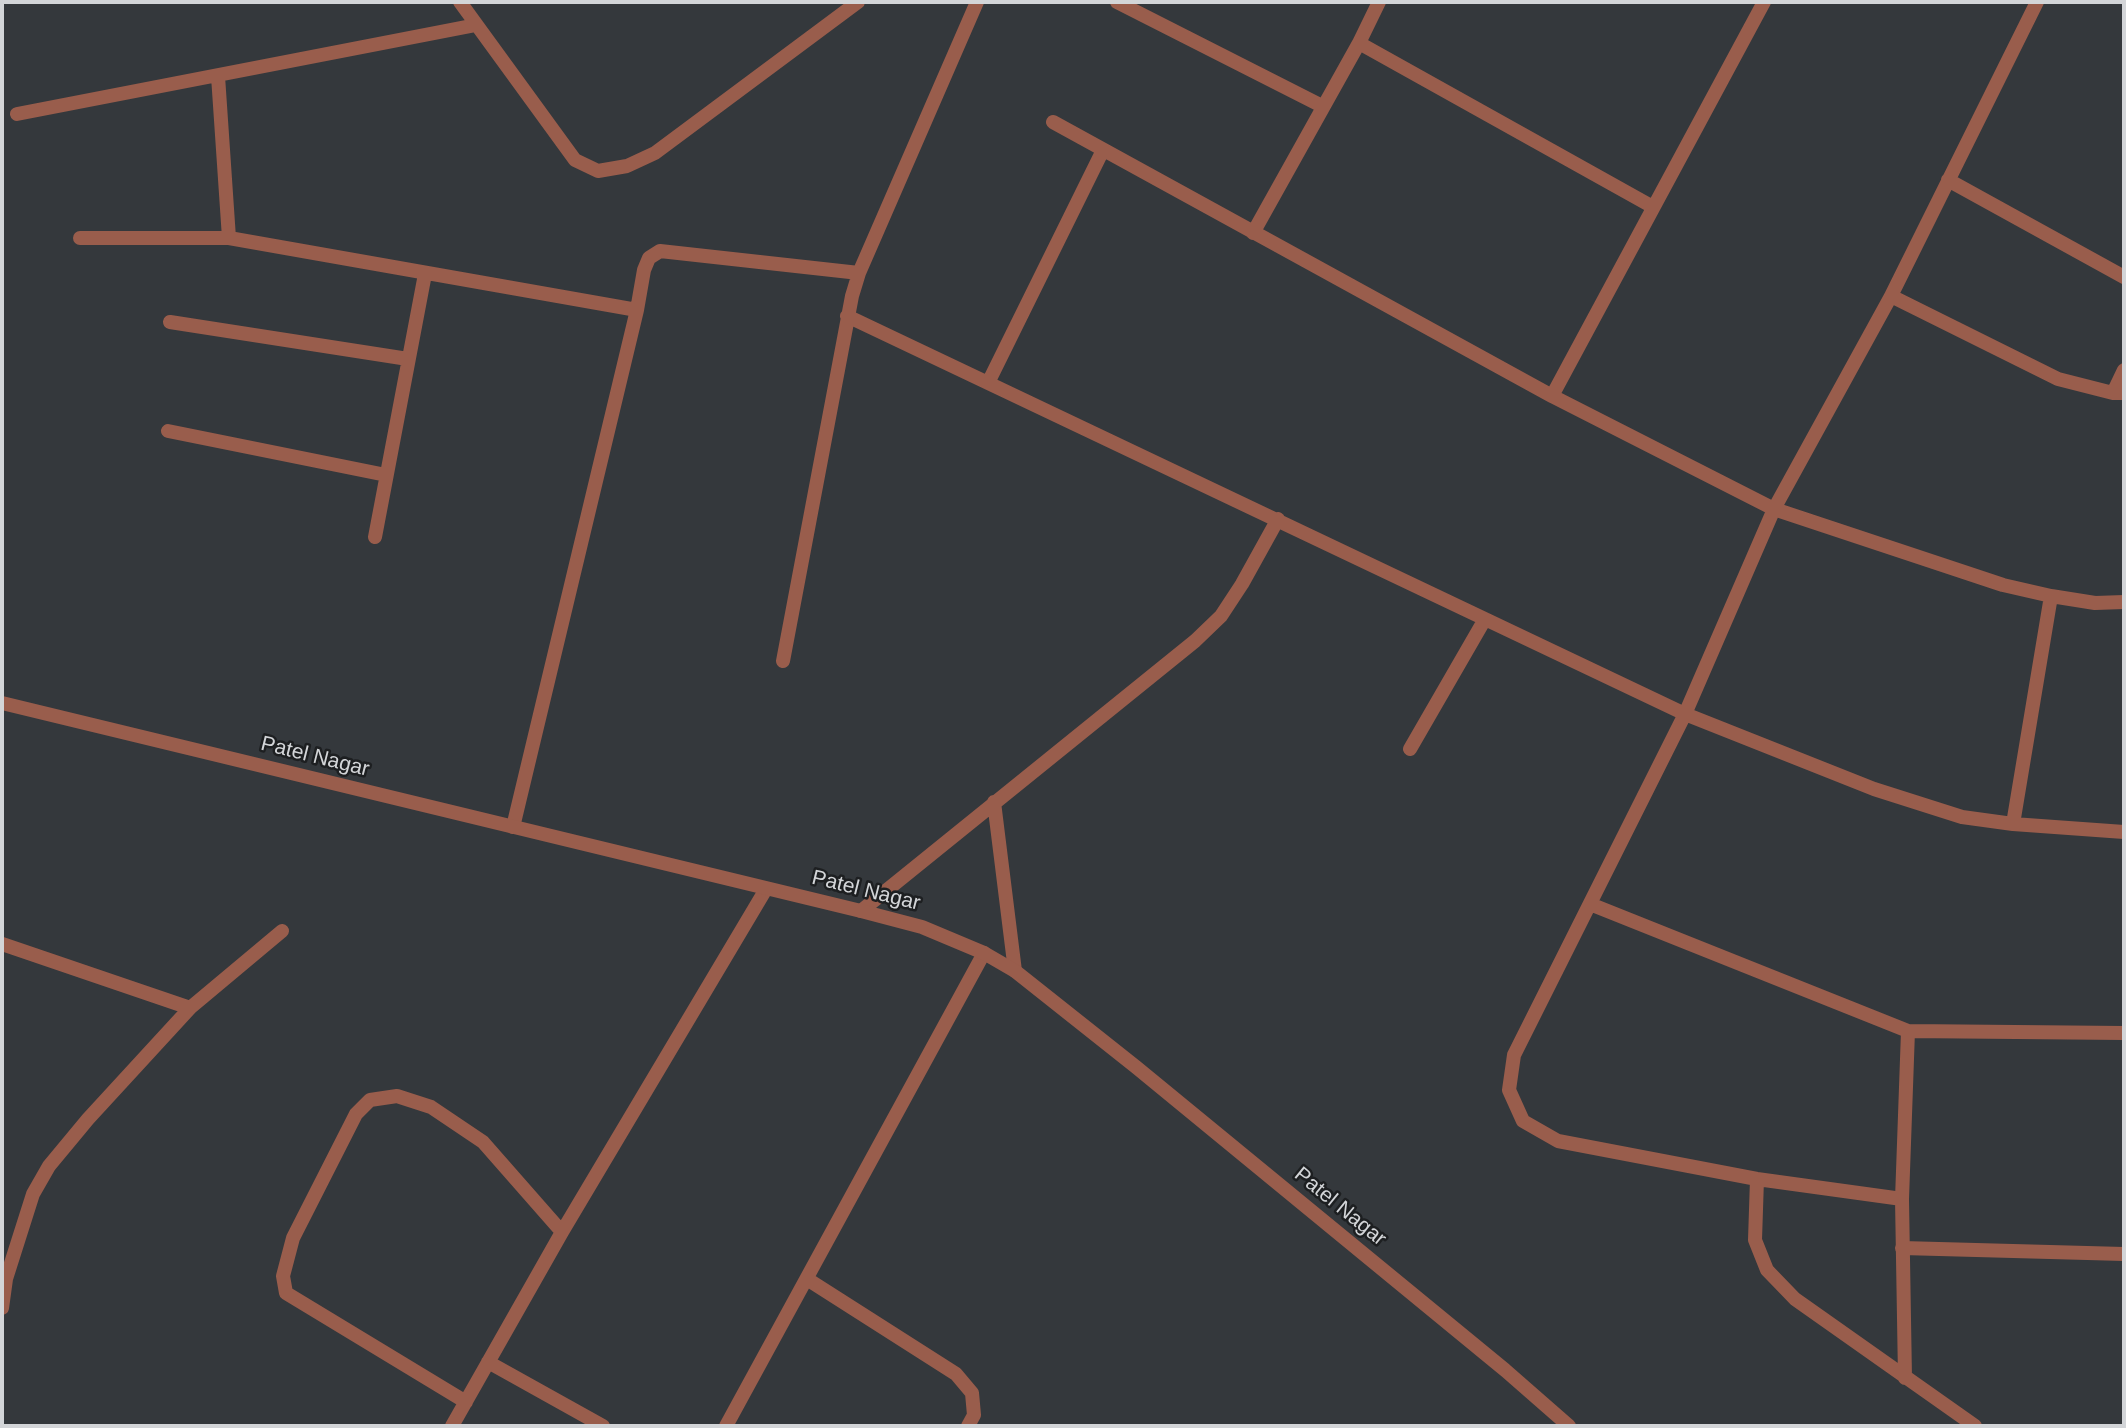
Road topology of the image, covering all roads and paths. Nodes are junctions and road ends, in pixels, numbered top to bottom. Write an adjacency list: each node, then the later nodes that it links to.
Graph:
1 (858, 2): 8 (street)
2 (977, 2): 20 (street)
3 (1117, 2): 11 (street)
4 (1379, 2): 9 (street)
5 (1764, 2): 16 (street)
6 (2036, 2): 15 (street)
7 (466, 4): 8 (street)
8 (476, 24): 10 (street)
9 (1359, 43): 11 (street); 16 (street)
10 (218, 76): 12 (street); 19 (street)
11 (1322, 106): 17 (street)
12 (17, 114)
13 (1053, 122): 14 (street)
14 (1103, 150): 17 (street); 29 (street)
15 (1948, 180): 22 (street); 23 (street)
16 (1653, 206): 31 (street)
17 (1253, 233): 31 (street)
18 (80, 238): 19 (street)
19 (229, 238): 21 (street)
20 (859, 273): 24 (street); 25 (street)
21 (425, 274): 24 (street); 27 (street)
22 (2124, 277)
23 (1891, 296): 30 (street); 34 (street)
24 (637, 310): 46 (street)
25 (847, 316): 29 (street); 40 (street)
26 (170, 322): 27 (street)
27 (408, 359): 33 (street)
28 (2124, 370): 30 (street)
29 (988, 383): 35 (street)
30 (2119, 393)
31 (1552, 396): 34 (street)
32 (169, 431): 33 (street)
33 (386, 475): 36 (street)
34 (1774, 509): 37 (street); 42 (street)
35 (1278, 519): 39 (street); 44 (street)
36 (374, 537)
37 (2051, 596): 38 (street); 45 (street)
38 (2124, 601)
39 (1485, 619): 42 (street); 43 (street)
40 (783, 661)
41 (2, 703): 46 (street, Patel Nagar)
42 (1685, 715): 45 (street); 49 (street)
43 (1410, 749)
44 (994, 803): 50 (street); 54 (street)
45 (2013, 824): 47 (street)
46 (513, 827): 48 (street, Patel Nagar)
47 (2124, 832)
48 (766, 889): 50 (street, Patel Nagar); 60 (street)
49 (1590, 904): 56 (street); 58 (street)
50 (861, 911): 53 (street, Patel Nagar)
51 (282, 931): 55 (street)
52 (2, 944): 55 (street)
53 (984, 953): 54 (street, Patel Nagar); 64 (street)
54 (1015, 971): 73 (street, Patel Nagar)
55 (190, 1008): 63 (street)
56 (1908, 1031): 57 (street); 59 (street)
57 (2124, 1033)
58 (1758, 1179): 59 (street); 67 (street)
59 (1902, 1199): 61 (street)
60 (562, 1232): 66 (street); 68 (street)
61 (1902, 1248): 62 (street); 67 (street)
62 (2124, 1254)
63 (4, 1279): 65 (street)
64 (807, 1279): 71 (street); 72 (street)
65 (2, 1308)
66 (488, 1362): 68 (street); 70 (street)
67 (1905, 1378): 74 (street)
68 (466, 1402): 69 (street)
69 (452, 1426)
70 (603, 1426)
71 (726, 1426)
72 (968, 1426)
73 (1569, 1426)
74 (1975, 1426)

